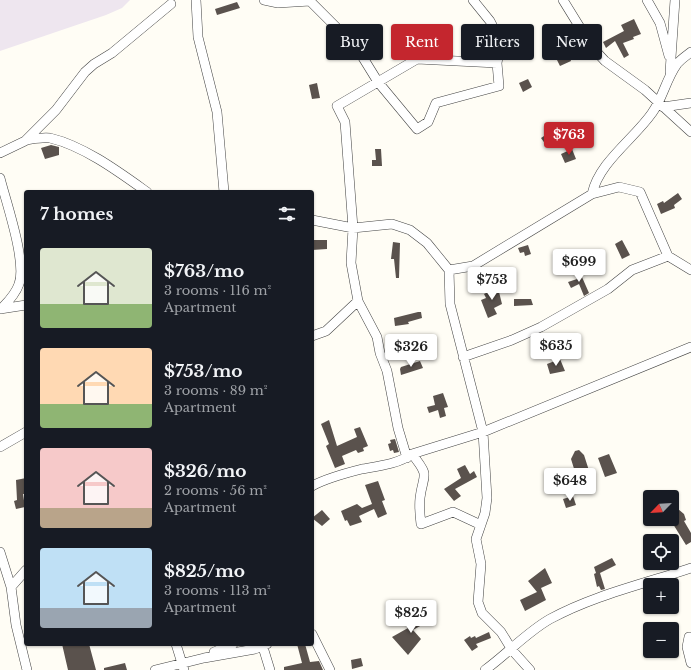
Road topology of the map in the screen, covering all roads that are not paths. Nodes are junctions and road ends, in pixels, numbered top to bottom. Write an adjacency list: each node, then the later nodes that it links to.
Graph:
1 (196, 0): 20 (street)
2 (264, 0): 12 (street)
3 (473, 0): 9 (street)
4 (563, 0): 14 (street)
5 (647, 0): 10 (street)
6 (675, 0): 10 (street)
7 (171, 4): 16 (street)
8 (691, 52): 11 (street)
9 (497, 64): 12 (street); 12 (street)
10 (671, 64): 11 (street)
11 (670, 75): 14 (street)
12 (378, 82): 23 (street)
13 (691, 103): 14 (street)
14 (661, 105): 15 (street); 21 (street)
15 (691, 132)
16 (26, 140): 17 (street); 19 (street)
17 (0, 153)
18 (0, 178): 29 (street)
19 (143, 190)
20 (224, 190)
21 (592, 194): 24 (street); 25 (street)
22 (314, 220): 23 (street)
23 (353, 228): 25 (street); 27 (street)
24 (668, 256): 26 (street); 32 (street)
25 (449, 270): 32 (street)
26 (691, 270)
27 (358, 301): 30 (street); 36 (street)
28 (24, 305): 29 (street)
29 (1, 309)
30 (314, 335)
31 (691, 347): 33 (street)
32 (463, 357): 33 (street)
33 (483, 432): 36 (street); 38 (street)
34 (24, 433): 35 (street)
35 (0, 447)
36 (410, 456): 37 (street); 38 (street)
37 (314, 485)
38 (481, 525): 49 (street)
39 (0, 552): 42 (street)
40 (691, 568): 49 (street)
41 (24, 572): 42 (street)
42 (11, 587): 52 (street)
43 (691, 637): 51 (street)
44 (314, 638): 56 (street)
45 (177, 646): 53 (street)
46 (229, 646): 50 (street)
47 (262, 646): 50 (street)
48 (264, 646): 55 (street)
49 (512, 650): 57 (street); 58 (street)
50 (204, 658): 53 (street)
51 (691, 662)
52 (26, 666)
53 (183, 666): 54 (street)
54 (155, 670)
55 (270, 670)
56 (330, 670)
57 (485, 670)
58 (530, 670)

